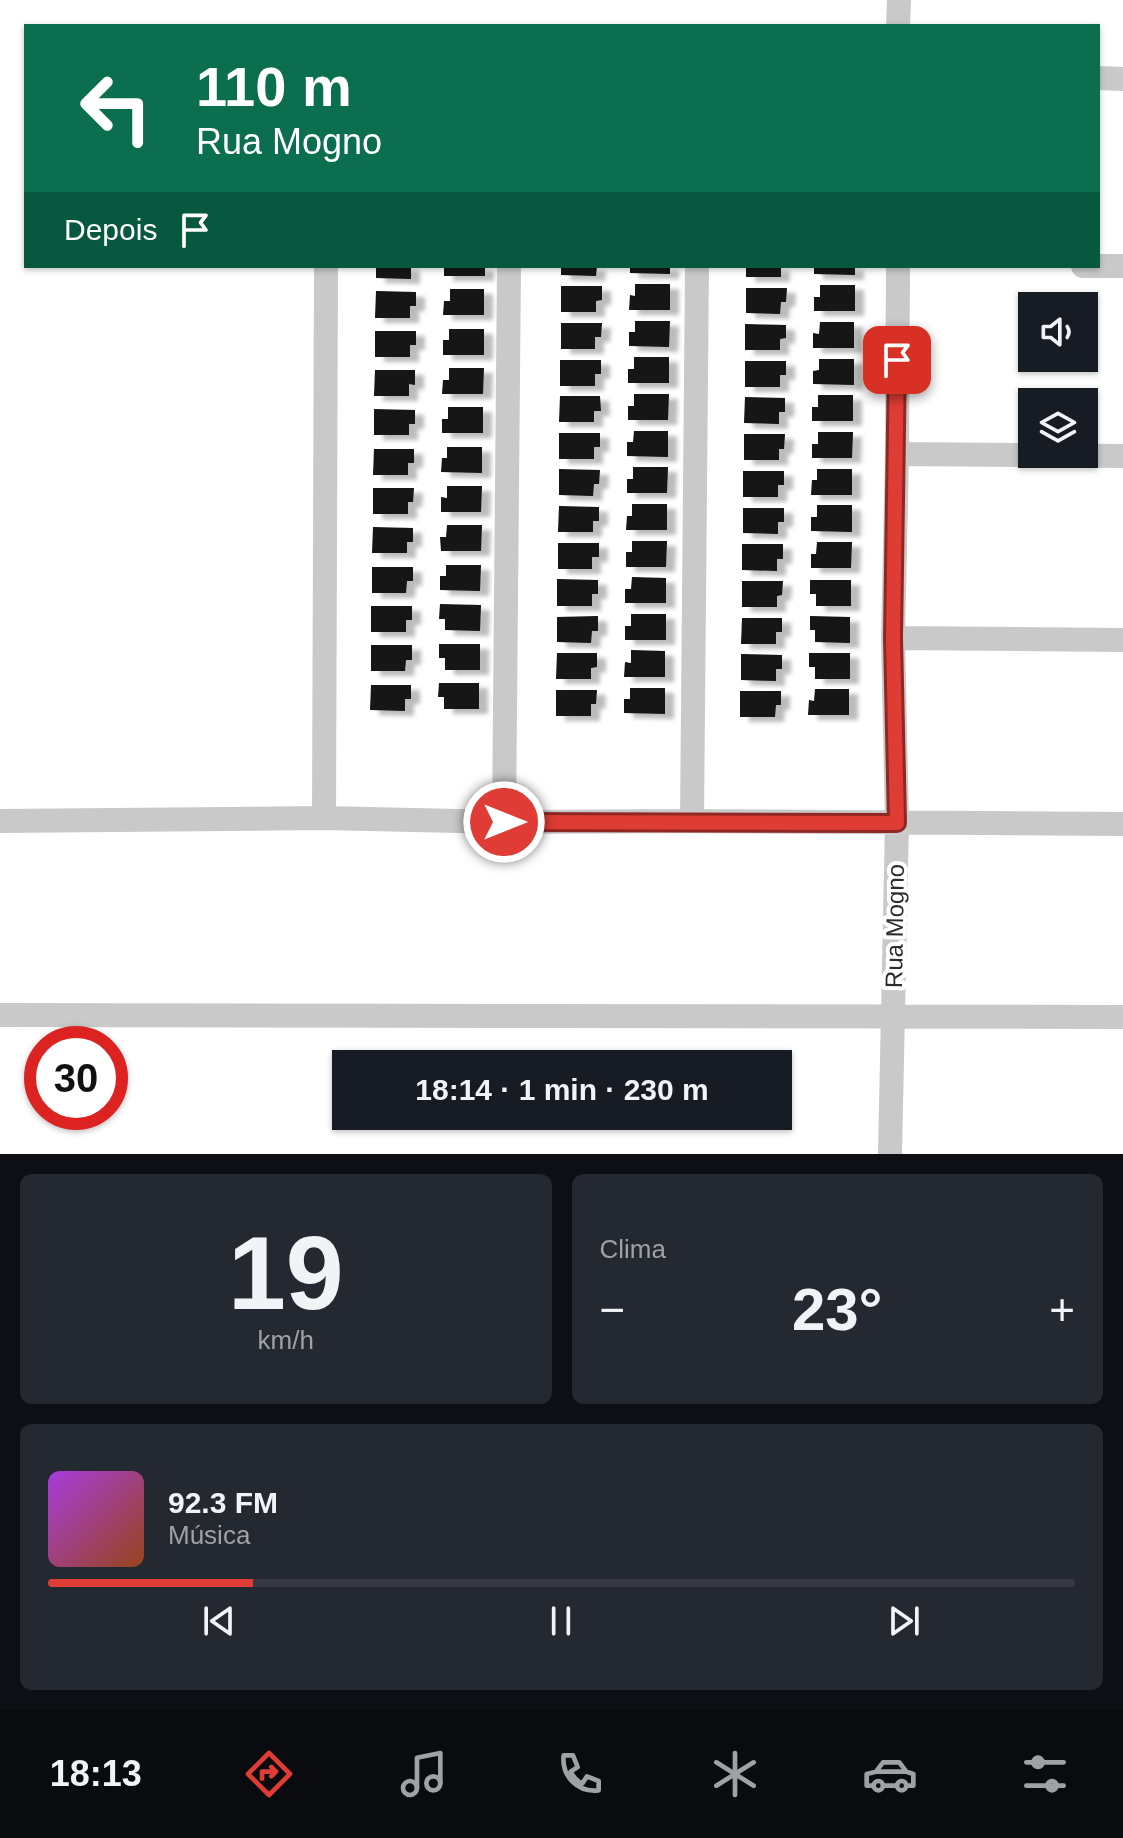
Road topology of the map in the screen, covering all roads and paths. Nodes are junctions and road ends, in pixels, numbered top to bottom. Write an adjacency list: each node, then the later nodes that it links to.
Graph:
1 (899, 0): 2 (street)
2 (898, 24)
3 (1100, 78): 4 (street)
4 (1123, 79)
5 (1100, 266): 6 (street)
6 (1123, 266)
7 (326, 268): 15 (street)
8 (509, 268): 18 (street)
9 (697, 268): 17 (street)
10 (898, 268): 11 (street, Rua Mogno)
11 (897, 454): 12 (street); 13 (street, Rua Mogno)
12 (1123, 456)
13 (893, 638): 14 (street); 19 (street, Rua Mogno)
14 (1123, 640)
15 (324, 818): 16 (street); 18 (street)
16 (0, 821)
17 (692, 821): 18 (street); 19 (street)
18 (504, 822)
19 (897, 823): 20 (street); 22 (street, Rua Mogno)
20 (1123, 824)
21 (0, 1015): 22 (street)
22 (894, 1015): 23 (street); 24 (street, Rua Mogno)
23 (1123, 1017)
24 (890, 1154)

